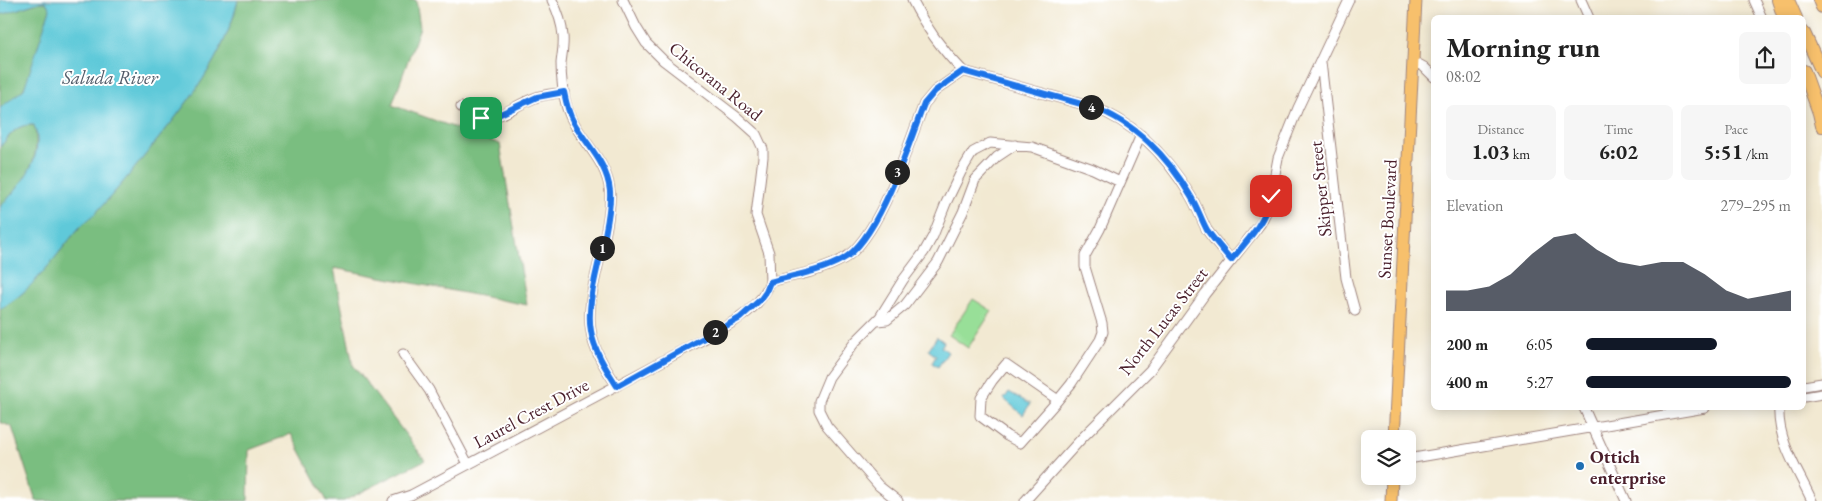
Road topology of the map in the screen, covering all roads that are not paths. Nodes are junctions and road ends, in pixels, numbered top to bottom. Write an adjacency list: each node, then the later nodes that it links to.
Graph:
1 (552, 0): 23 (street)
2 (623, 0): 30 (street, Chicorana Road)
3 (912, 0): 19 (street)
4 (1416, 0): 18 (main road, Sunset Boulevard)
5 (1581, 0): 12 (street)
6 (1754, 0): 13 (street)
7 (1778, 0): 14 (highway)
8 (1788, 0): 15 (highway)
9 (1819, 0): 11 (highway)
10 (1347, 1): 17 (street, North Lucas Street)
11 (1822, 7)
12 (1588, 15)
13 (1761, 15)
14 (1783, 15)
15 (1795, 15)
16 (1806, 37): 20 (highway)
17 (1321, 61): 29 (street, North Lucas Street); 31 (street, Skipper Street)
18 (1413, 61): 21 (street); 44 (main road, Sunset Boulevard)
19 (963, 71): 26 (street); 30 (street)
20 (1822, 72)
21 (1431, 74)
22 (1806, 76): 25 (highway)
23 (564, 92): 24 (street); 35 (street)
24 (461, 108)
25 (1822, 126)
26 (1141, 135): 28 (street); 29 (street)
27 (1015, 145): 28 (street); 32 (street); 32 (street)
28 (1120, 182): 39 (street)
29 (1231, 260): 51 (street, North Lucas Street)
30 (770, 282): 35 (street, Laurel Crest Drive)
31 (1355, 312)
32 (877, 321): 50 (street)
33 (403, 354): 46 (street)
34 (1822, 383): 36 (street)
35 (617, 386): 46 (street, Laurel Crest Drive)
36 (1806, 386)
37 (1822, 394): 38 (street)
38 (1806, 397)
39 (1058, 400): 39 (street)
40 (1585, 410): 43 (street)
41 (1693, 410): 43 (street)
42 (1779, 410): 54 (street)
43 (1592, 427): 45 (street); 53 (street)
44 (1394, 430)
45 (1416, 458)
46 (468, 464): 48 (street, Laurel Crest Drive)
47 (1392, 485): 52 (main road)
48 (412, 498): 49 (street, Laurel Crest Drive)
49 (393, 501)
50 (898, 501)
51 (1025, 501)
52 (1391, 501)
53 (1626, 501)
54 (1812, 501)

